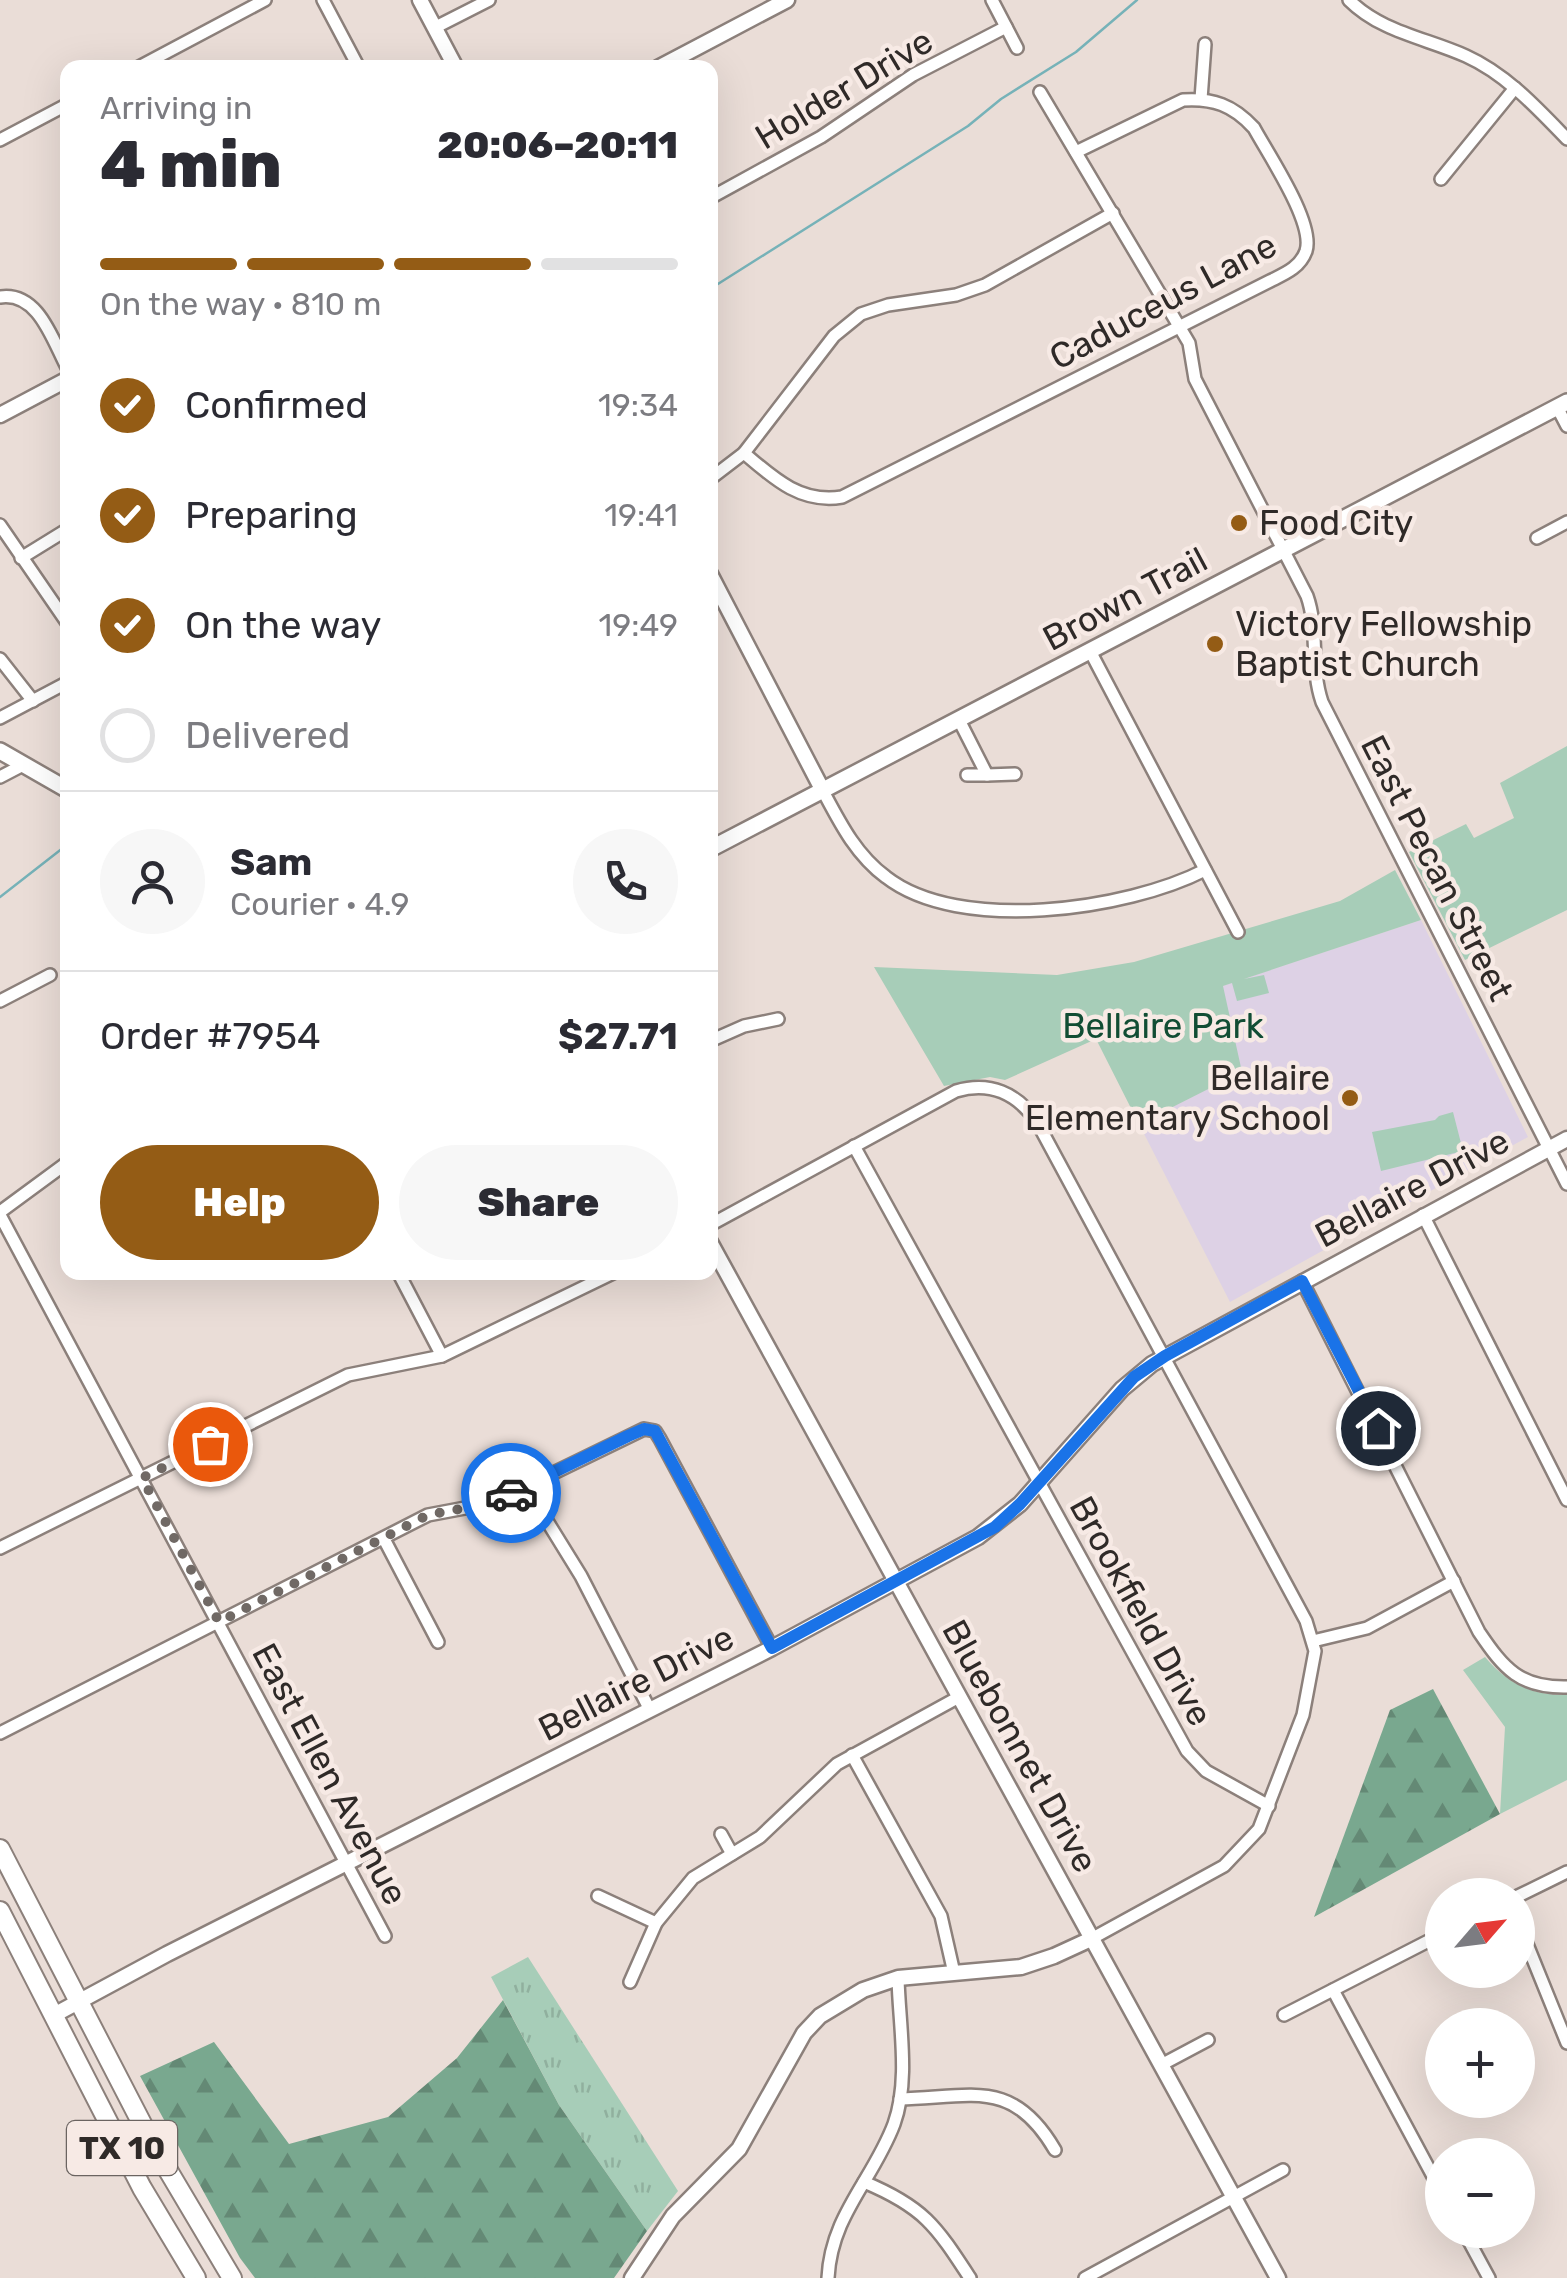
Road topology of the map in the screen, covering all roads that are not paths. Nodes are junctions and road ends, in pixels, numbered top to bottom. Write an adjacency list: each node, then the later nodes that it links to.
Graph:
1 (264, 0): 12 (street)
2 (323, 0): 13 (street)
3 (420, 0): 8 (street)
4 (489, 0): 8 (street)
5 (787, 0): 15 (street)
6 (992, 0): 9 (street)
7 (1349, 0): 16 (street)
8 (434, 28): 14 (street)
9 (1006, 28): 11 (street); 24 (street, Holder Drive)
10 (1205, 44): 18 (street)
11 (1017, 48)
12 (152, 60)
13 (355, 60)
14 (452, 60)
15 (673, 60)
16 (1515, 88): 20 (street); 23 (street)
17 (1040, 92): 22 (street, East Pecan Street)
18 (1200, 98): 22 (street); 27 (street, Caduceus Lane)
19 (60, 108): 21 (street)
20 (1567, 139)
21 (0, 140)
22 (1076, 152): 25 (street, East Pecan Street)
23 (1440, 179)
24 (718, 194)
25 (1113, 212): 27 (street, East Pecan Street); 33 (street)
26 (0, 297): 28 (street)
27 (1181, 328): 33 (street, Caduceus Lane); 39 (street, East Pecan Street)
28 (60, 355)
29 (60, 383): 31 (street)
30 (1562, 404): 32 (street); 39 (main road, Brown Trail)
31 (0, 416)
32 (1567, 426)
33 (744, 453): 34 (street)
34 (718, 473)
35 (1567, 522): 38 (street)
36 (0, 526): 40 (street)
37 (60, 533): 40 (street)
38 (1537, 538)
39 (1284, 550): 43 (main road, Brown Trail); 65 (street, East Pecan Street)
40 (21, 558): 42 (street)
41 (718, 589): 55 (street)
42 (60, 613)
43 (1090, 651): 48 (main road, Brown Trail); 57 (street)
44 (0, 659): 46 (street)
45 (60, 686): 46 (street)
46 (33, 700): 47 (street)
47 (0, 718)
48 (958, 720): 52 (street); 55 (main road, Brown Trail)
49 (11, 758): 53 (street); 54 (main road)
50 (1016, 774): 52 (street)
51 (967, 775): 52 (street)
52 (986, 775)
53 (2, 776)
54 (60, 786)
55 (823, 791): 56 (main road, Brown Trail); 57 (street)
56 (718, 845)
57 (1205, 870): 58 (street)
58 (1238, 932)
59 (50, 974): 60 (street)
60 (0, 1000)
61 (778, 1018): 62 (street)
62 (718, 1037)
63 (1567, 1139): 65 (street, Bellaire Drive)
64 (854, 1146): 70 (street); 76 (street); 78 (street, Brookfield Drive)
65 (1548, 1148): 67 (street, East Pecan Street); 69 (street, Bellaire Drive)
66 (60, 1168): 68 (street)
67 (1567, 1184)
68 (0, 1213): 77 (street, East Ellen Avenue)
69 (1423, 1215): 74 (street, Bellaire Drive); 80 (street)
70 (718, 1221)
71 (718, 1257): 84 (street, Bluebonnet Drive)
72 (402, 1280): 75 (street)
73 (599, 1280): 75 (street)
74 (1302, 1281): 76 (street, Bellaire Drive); 83 (street)
75 (442, 1356): 77 (street)
76 (1165, 1356): 78 (street, Bellaire Drive); 86 (street)
77 (142, 1478): 82 (street); 85 (street, East Ellen Avenue)
78 (1039, 1483): 84 (street, Bellaire Drive); 94 (street, Brookfield Drive)
79 (526, 1487): 81 (street); 88 (street); 91 (street)
80 (1567, 1500)
81 (384, 1539): 85 (street); 87 (street)
82 (0, 1548)
83 (1454, 1580): 86 (street); 89 (street)
84 (896, 1582): 88 (street, Bellaire Drive); 90 (street, Bluebonnet Drive)
85 (219, 1622): 92 (street); 98 (street, East Ellen Avenue)
86 (1312, 1640): 94 (street)
87 (438, 1642)
88 (772, 1648): 91 (street, Bellaire Drive)
89 (1567, 1687)
90 (959, 1697): 93 (street); 105 (street, Bluebonnet Drive)
91 (650, 1710): 98 (street, Bellaire Drive)
92 (0, 1733)
93 (852, 1755): 97 (street); 108 (street)
94 (1270, 1806): 105 (street)
95 (721, 1834): 97 (street)
96 (0, 1849): 112 (main road, TX 10)
97 (732, 1854): 103 (street)
98 (347, 1863): 104 (street, East Ellen Avenue); 112 (street, Bellaire Drive)
99 (1567, 1872): 100 (street)
100 (1535, 1888)
101 (598, 1896): 103 (street)
102 (0, 1911): 113 (main road, TX 10)
103 (656, 1923): 110 (street)
104 (385, 1936)
105 (1091, 1939): 108 (street); 117 (street, Bluebonnet Drive)
106 (1425, 1943): 111 (street)
107 (1535, 1964): 116 (street)
108 (954, 1973): 109 (street)
109 (898, 1978): 118 (street); 127 (street)
110 (630, 1982)
111 (1333, 1990): 114 (street); 120 (street)
112 (78, 2002): 113 (street, Bellaire Drive); 126 (main road, TX 10)
113 (54, 2015): 125 (main road, TX 10)
114 (1284, 2015)
115 (1208, 2040): 117 (street)
116 (1567, 2043)
117 (1161, 2066): 123 (street, Bluebonnet Drive)
118 (900, 2099): 119 (street); 122 (street)
119 (1055, 2150)
120 (1425, 2160)
121 (1283, 2170): 123 (street)
122 (864, 2182): 128 (street); 129 (street)
123 (1233, 2196): 130 (street); 131 (street, Bluebonnet Drive)
124 (1473, 2248): 132 (street)
125 (196, 2278)
126 (232, 2278)
127 (632, 2278)
128 (828, 2278)
129 (970, 2278)
130 (1085, 2278)
131 (1278, 2278)
132 (1489, 2278)

